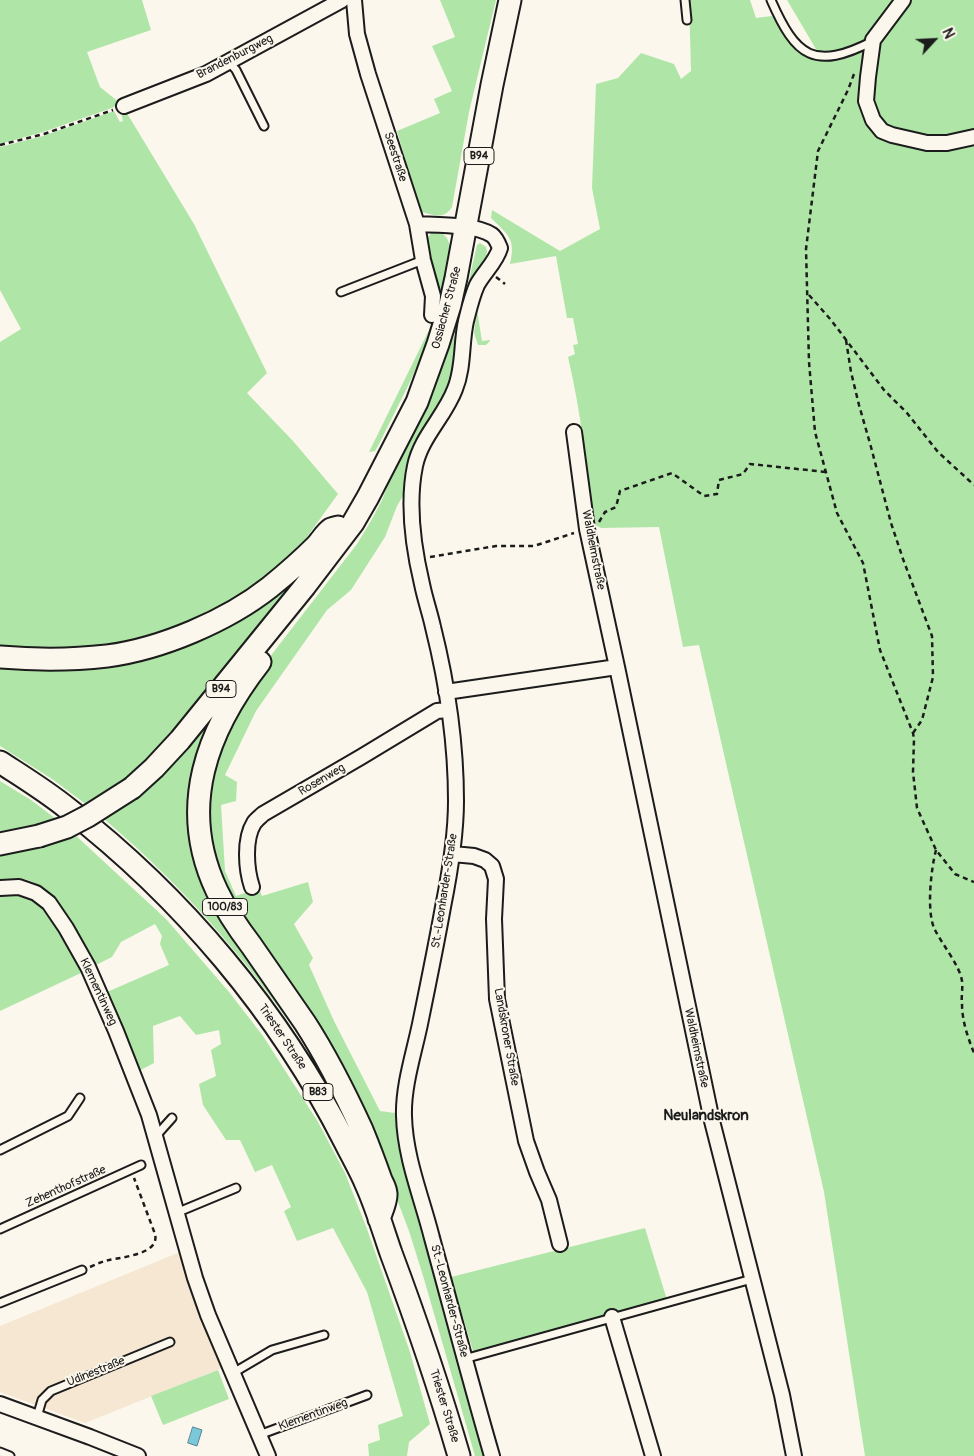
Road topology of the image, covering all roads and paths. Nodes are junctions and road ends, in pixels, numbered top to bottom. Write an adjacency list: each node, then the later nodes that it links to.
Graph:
1 (342, 0): 9 (street, Brandenburgweg)
2 (354, 0): 15 (street, Seestraße)
3 (510, 0): 16 (main road, Ossiacher Straße / B94)
4 (685, 0): 7 (lane)
5 (771, 0): 8 (lane)
6 (903, 0): 8 (street)
7 (687, 20)
8 (873, 40): 13 (street)
9 (229, 62): 11 (street, Brandenburgweg); 12 (lane)
10 (855, 72): 19 (path)
11 (124, 106): 14 (path)
12 (264, 126)
13 (974, 137)
14 (0, 145)
15 (417, 224): 16 (street, St.-Leonharder-Straße); 17 (street, Seestraße)
16 (466, 227): 25 (main road, Ossiacher Straße / B94); 27 (street, St.-Leonharder-Straße)
17 (422, 260): 18 (lane); 20 (street, Seestraße)
18 (341, 292)
19 (808, 294): 21 (path); 23 (path)
20 (432, 315)
21 (846, 340): 24 (path); 33 (path)
22 (574, 432): 26 (street, Waldheimstraße)
23 (826, 472): 26 (path); 33 (path)
24 (974, 485)
25 (352, 523): 28 (main road, Ossiacher Straße / B94); 29 (main road)
26 (587, 529): 27 (path); 30 (street, Waldheimstraße)
27 (416, 560): 31 (street, St.-Leonharder-Straße)
28 (305, 586): 35 (main road, B94, bridge); 50 (main road, 100/83)
29 (0, 657)
30 (618, 667): 31 (street); 54 (street, Waldheimstraße)
31 (446, 692): 32 (street, St.-Leonharder-Straße)
32 (448, 710): 37 (street, St.-Leonharder-Straße); 39 (street, Rosenweg)
33 (913, 733): 36 (path)
34 (0, 762): 50 (main road, Triester Straße / B83)
35 (0, 844)
36 (936, 850): 38 (path); 41 (path)
37 (453, 854): 52 (street, Landskroner Straße); 59 (street, St.-Leonharder-Straße)
38 (974, 882)
39 (252, 887)
40 (0, 888): 44 (street, Klementinweg)
41 (974, 1053)
42 (80, 1098): 45 (lane)
43 (172, 1118): 44 (lane)
44 (155, 1138): 49 (street, Klementinweg)
45 (0, 1150)
46 (141, 1166): 47 (lane, Zehenthofstraße)
47 (130, 1170): 51 (lane, Zehenthofstraße); 53 (path)
48 (236, 1188): 49 (lane)
49 (176, 1213): 60 (street, Klementinweg)
50 (379, 1219): 69 (main road, Triester Straße / B83)
51 (0, 1229)
52 (560, 1244)
53 (82, 1270): 55 (lane)
54 (752, 1279): 56 (lane); 72 (street, Waldheimstraße)
55 (0, 1303)
56 (612, 1317): 59 (lane); 71 (street)
57 (324, 1335): 60 (lane)
58 (170, 1342): 63 (lane, Udinestraße)
59 (464, 1359): 70 (street, St.-Leonharder-Straße)
60 (233, 1373): 64 (street, Klementinweg)
61 (367, 1395): 64 (lane, Klementinweg)
62 (0, 1404): 63 (street)
63 (37, 1417): 67 (street)
64 (259, 1435): 68 (street, Klementinweg)
65 (0, 1452): 66 (lane)
66 (10, 1456)
67 (138, 1456)
68 (268, 1456)
69 (459, 1456)
70 (492, 1456)
71 (654, 1456)
72 (794, 1456)

